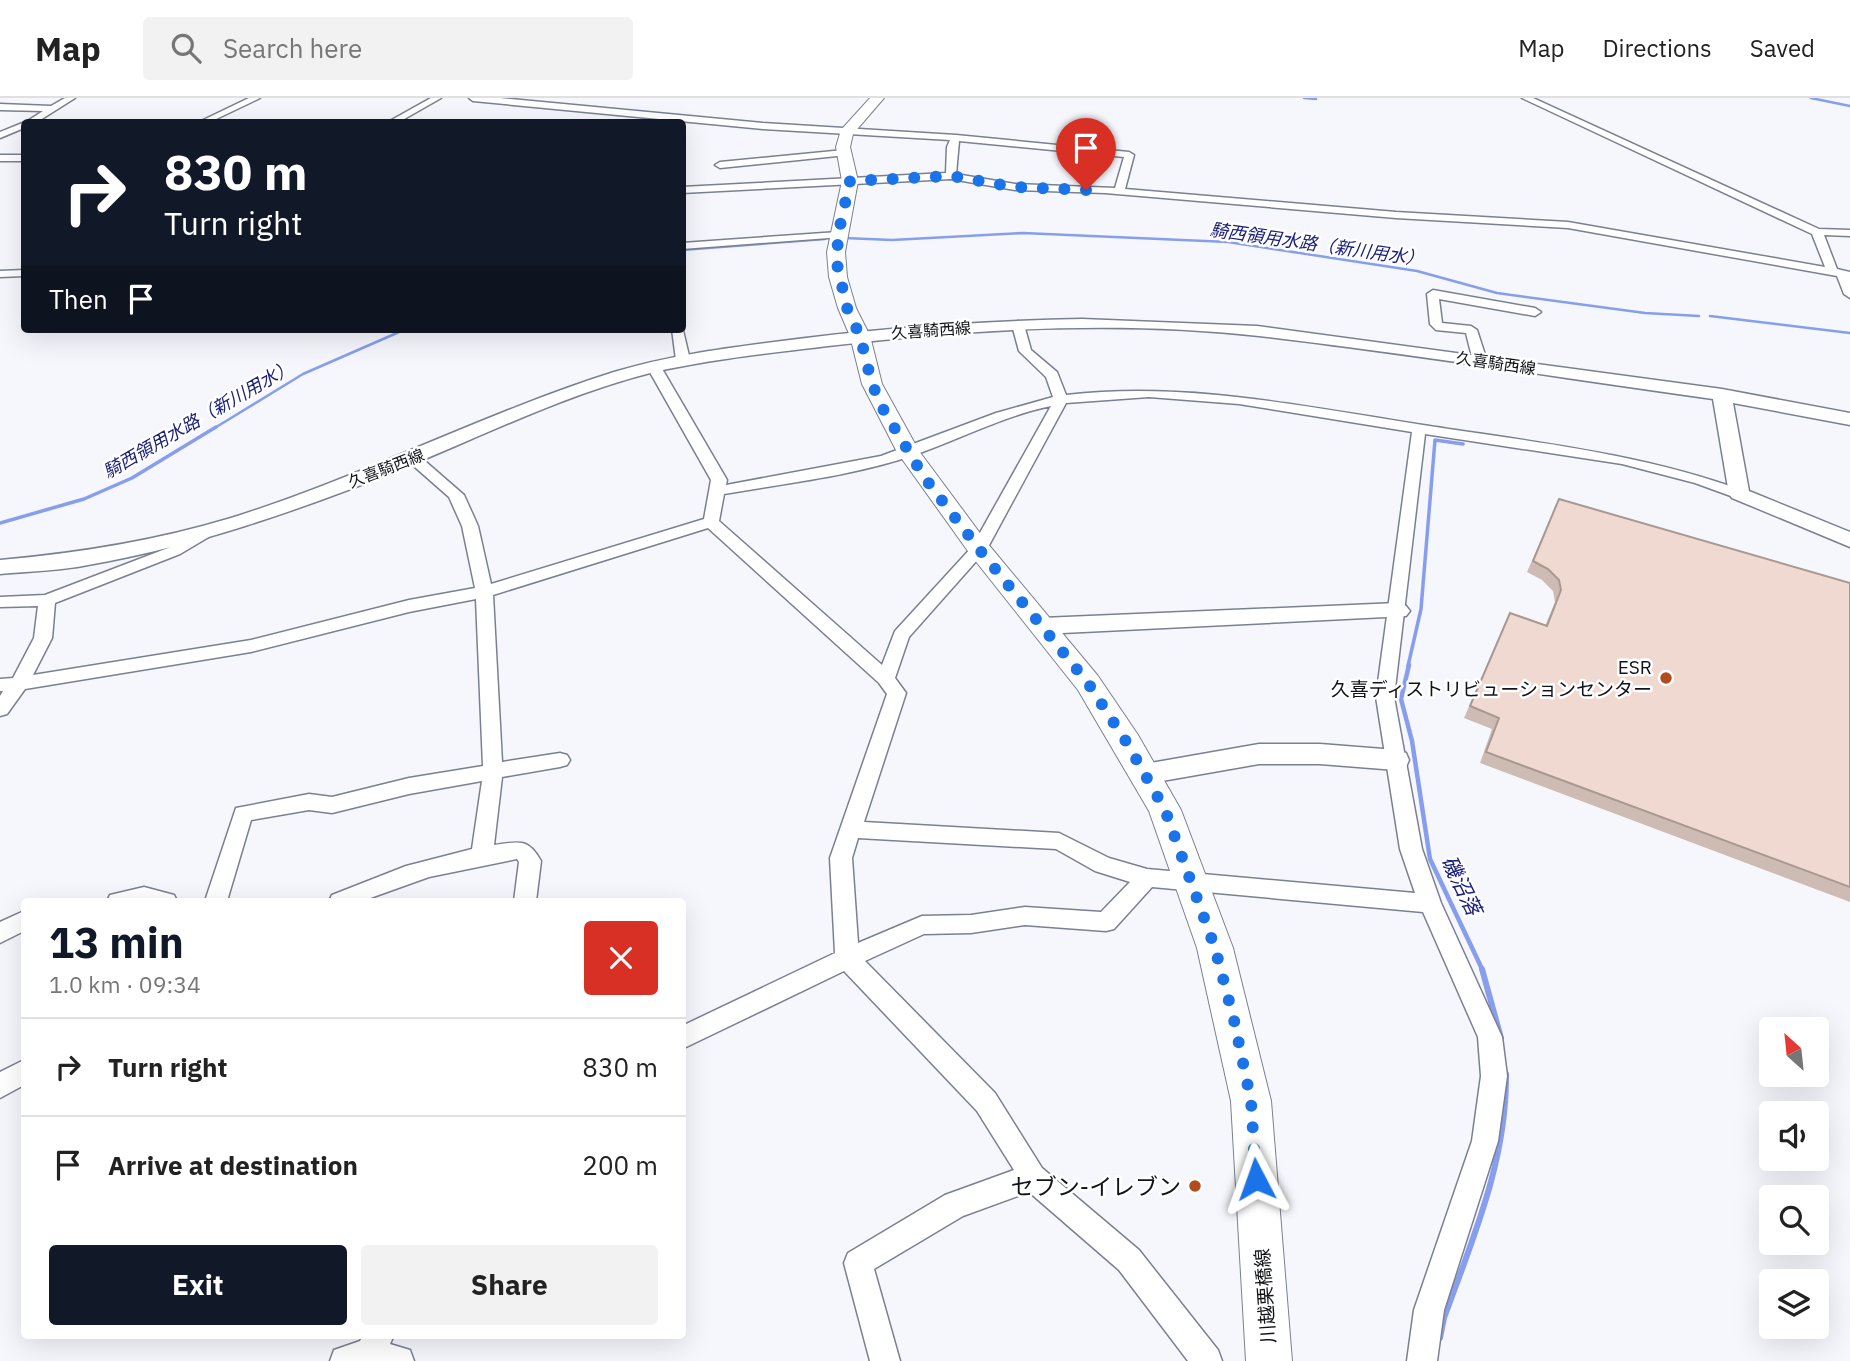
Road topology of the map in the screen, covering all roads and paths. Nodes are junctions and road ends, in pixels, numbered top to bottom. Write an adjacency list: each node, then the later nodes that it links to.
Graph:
1 (71, 98): 8 (street)
2 (256, 98): 10 (street)
3 (437, 98): 11 (street)
4 (472, 98): 12 (street)
5 (877, 98): 17 (main road)
6 (1526, 98): 25 (street)
7 (0, 107): 8 (street)
8 (52, 108): 9 (street)
9 (36, 119)
10 (210, 119)
11 (398, 119)
12 (646, 119)
13 (686, 124): 17 (street)
14 (21, 126): 15 (street)
15 (0, 135)
16 (956, 138): 17 (street); 21 (street); 24 (street)
17 (845, 143): 20 (street); 22 (main road, 川越栗橋線)
18 (0, 158): 19 (street)
19 (21, 158)
20 (720, 165)
21 (951, 176): 22 (street); 24 (street)
22 (850, 181): 23 (street); 27 (main road, 川越栗橋線)
23 (686, 190)
24 (1119, 192): 30 (street)
25 (1817, 232): 26 (street); 30 (street)
26 (1850, 233)
27 (838, 235): 28 (street); 36 (main road, 川越栗橋線)
28 (686, 246)
29 (21, 273): 31 (street)
30 (1841, 273): 32 (street)
31 (0, 274)
32 (1850, 294)
33 (1535, 312): 38 (street)
34 (1018, 325): 36 (main road, 久喜騎西線); 38 (main road, 久喜騎西線); 41 (street)
35 (679, 333): 37 (street)
36 (860, 336): 37 (main road, 久喜騎西線); 44 (main road, 川越栗橋線)
37 (683, 360): 39 (main road, 久喜騎西線)
38 (1480, 361): 40 (main road, 久喜騎西線)
39 (654, 367): 45 (main road, 久喜騎西線); 46 (street)
40 (1722, 395): 42 (main road, 久喜騎西線); 47 (main road)
41 (1061, 400): 43 (street); 44 (street); 51 (street)
42 (1850, 419)
43 (1419, 429): 47 (street); 56 (street)
44 (908, 452): 46 (street); 51 (main road, 川越栗橋線)
45 (412, 458): 49 (main road, 久喜騎西線); 53 (street)
46 (717, 491): 48 (street)
47 (1739, 494): 50 (main road)
48 (711, 522): 53 (street); 58 (street)
49 (204, 535): 52 (main road, 久喜騎西線); 54 (street)
50 (1850, 540)
51 (979, 549): 57 (main road, 川越栗橋線); 58 (street)
52 (0, 567)
53 (484, 592): 59 (street); 63 (street)
54 (47, 600): 55 (street); 59 (street)
55 (0, 602)
56 (1398, 611): 57 (main road); 62 (street)
57 (1042, 626): 64 (main road, 川越栗橋線)
58 (886, 679): 65 (street)
59 (10, 685): 60 (street)
60 (0, 709)
61 (559, 760): 63 (street)
62 (1395, 760): 64 (main road); 74 (street)
63 (493, 771): 66 (street); 71 (street)
64 (1145, 774): 68 (main road, 川越栗橋線)
65 (850, 828): 67 (street); 77 (street)
66 (482, 855): 72 (street); 73 (street)
67 (1147, 878): 68 (street); 77 (street)
68 (1191, 880): 74 (street); 86 (main road, 川越栗橋線)
69 (134, 898): 70 (street)
70 (153, 898)
71 (217, 898)
72 (347, 898)
73 (525, 898)
74 (1430, 903): 87 (street)
75 (21, 922): 76 (street)
76 (0, 933)
77 (847, 958): 78 (street); 81 (street)
78 (686, 1036)
79 (21, 1074): 80 (street)
80 (0, 1086)
81 (1033, 1177): 84 (street); 85 (street)
82 (365, 1353): 83 (street)
83 (400, 1361)
84 (885, 1361)
85 (1207, 1361)
86 (1269, 1361)
87 (1422, 1361)

